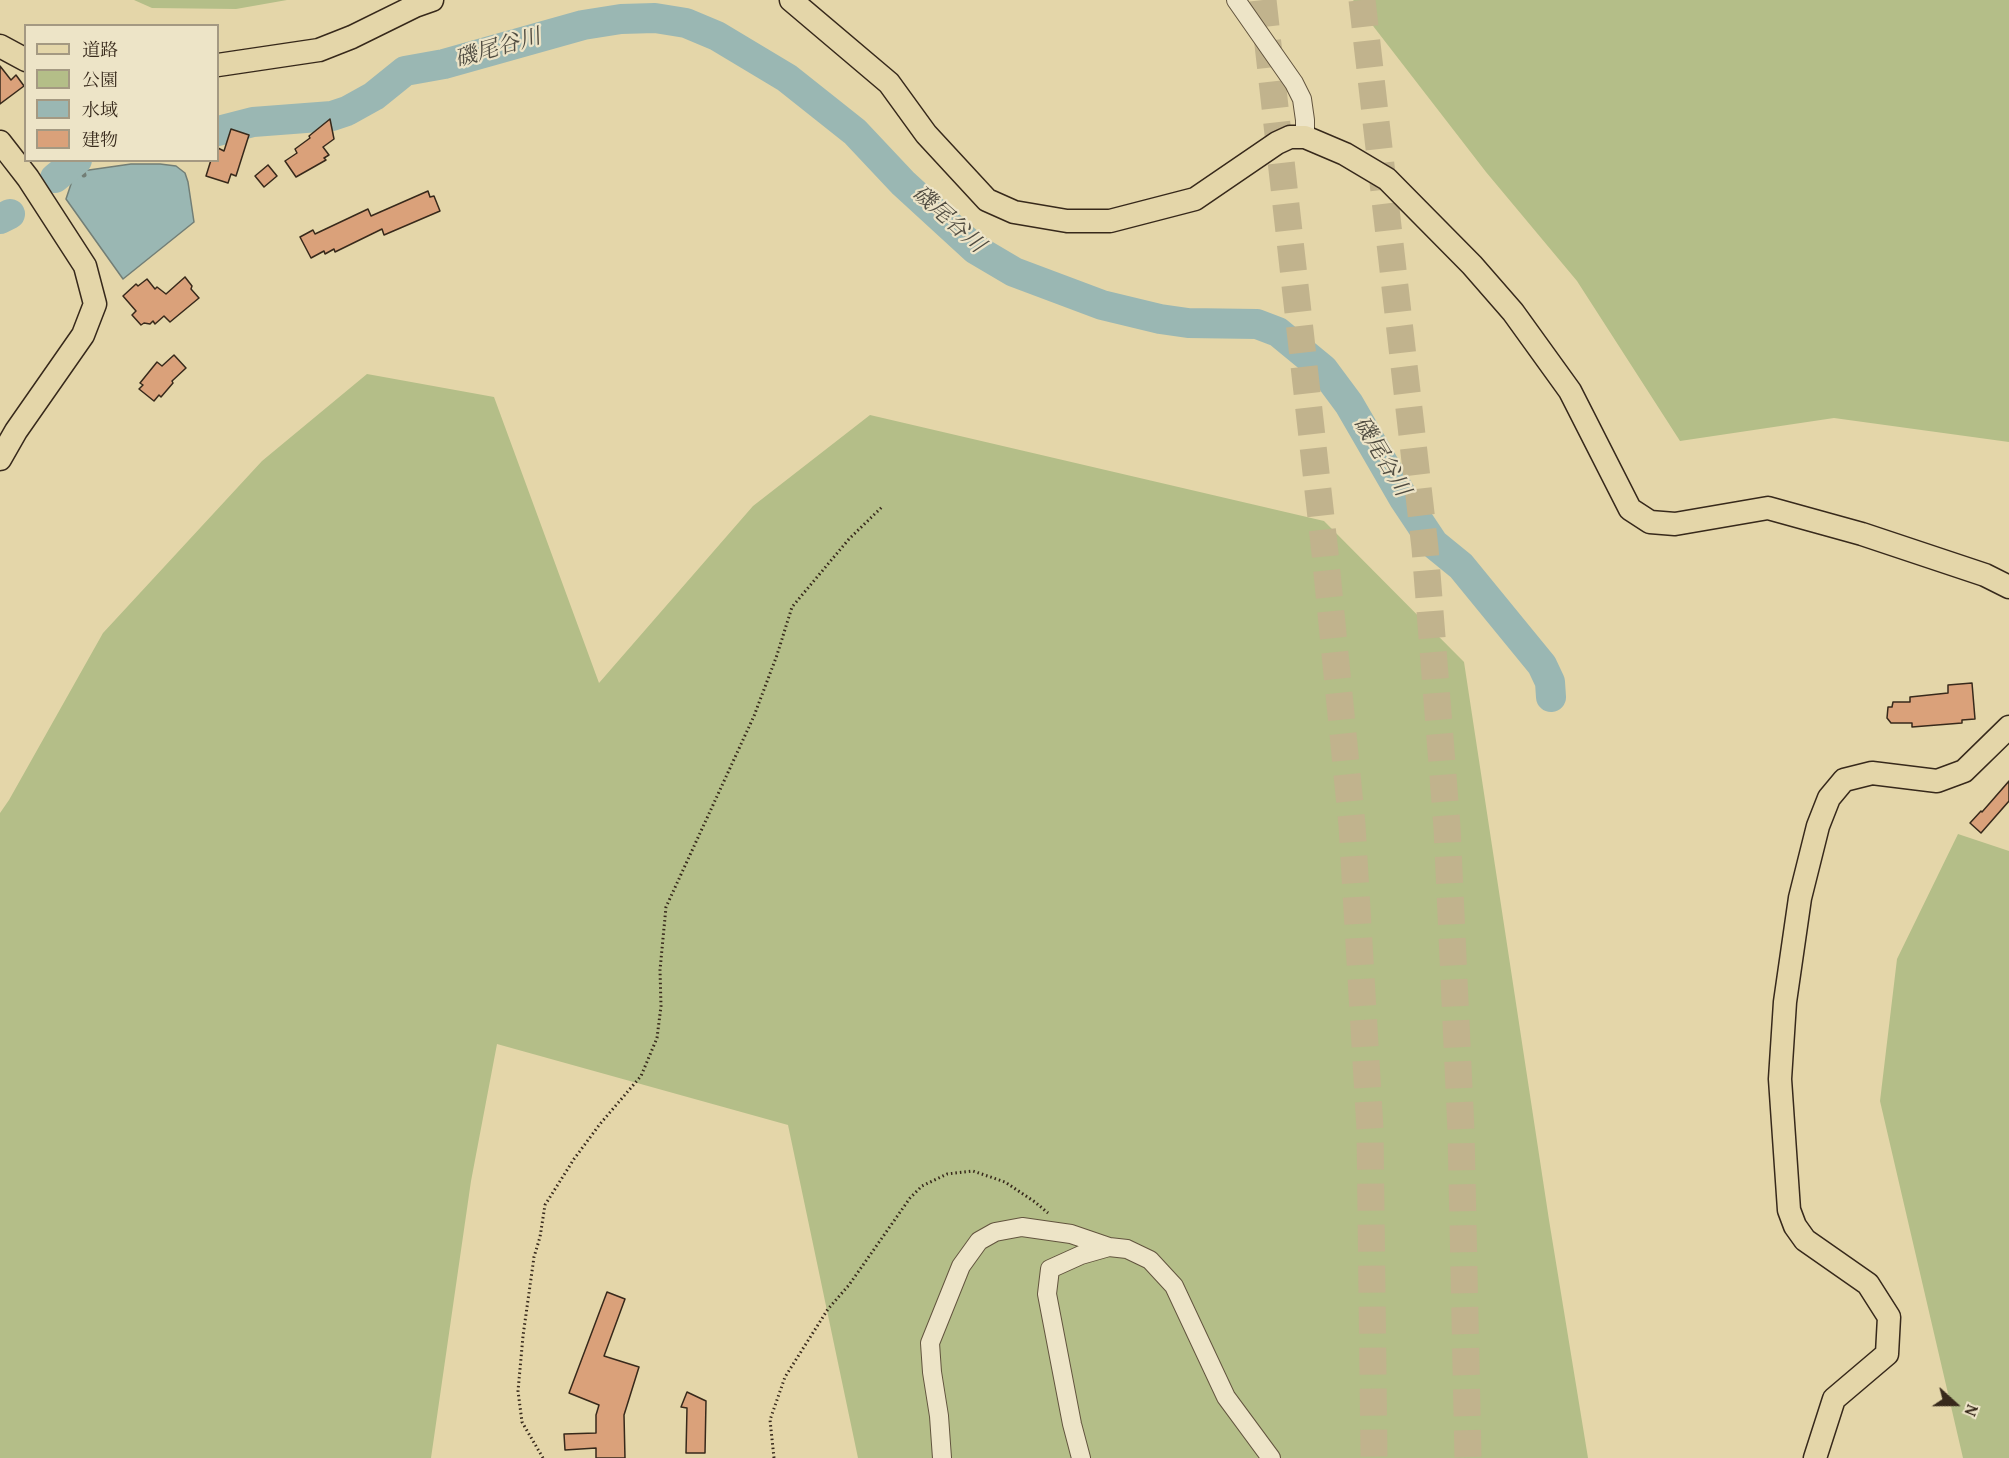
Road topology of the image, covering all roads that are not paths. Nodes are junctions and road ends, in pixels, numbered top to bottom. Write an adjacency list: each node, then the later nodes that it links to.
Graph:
1 (432, 0): 6 (main road)
2 (791, 0): 7 (main road)
3 (1236, 0): 7 (street)
4 (0, 46): 5 (main road)
5 (24, 59)
6 (219, 65)
7 (1305, 138): 10 (main road)
8 (0, 142): 9 (main road)
9 (0, 459)
10 (2009, 587)
11 (2009, 727): 16 (main road)
12 (1109, 1247): 13 (street); 14 (street); 15 (street)
13 (942, 1458)
14 (1081, 1458)
15 (1271, 1458)
16 (1815, 1458)

